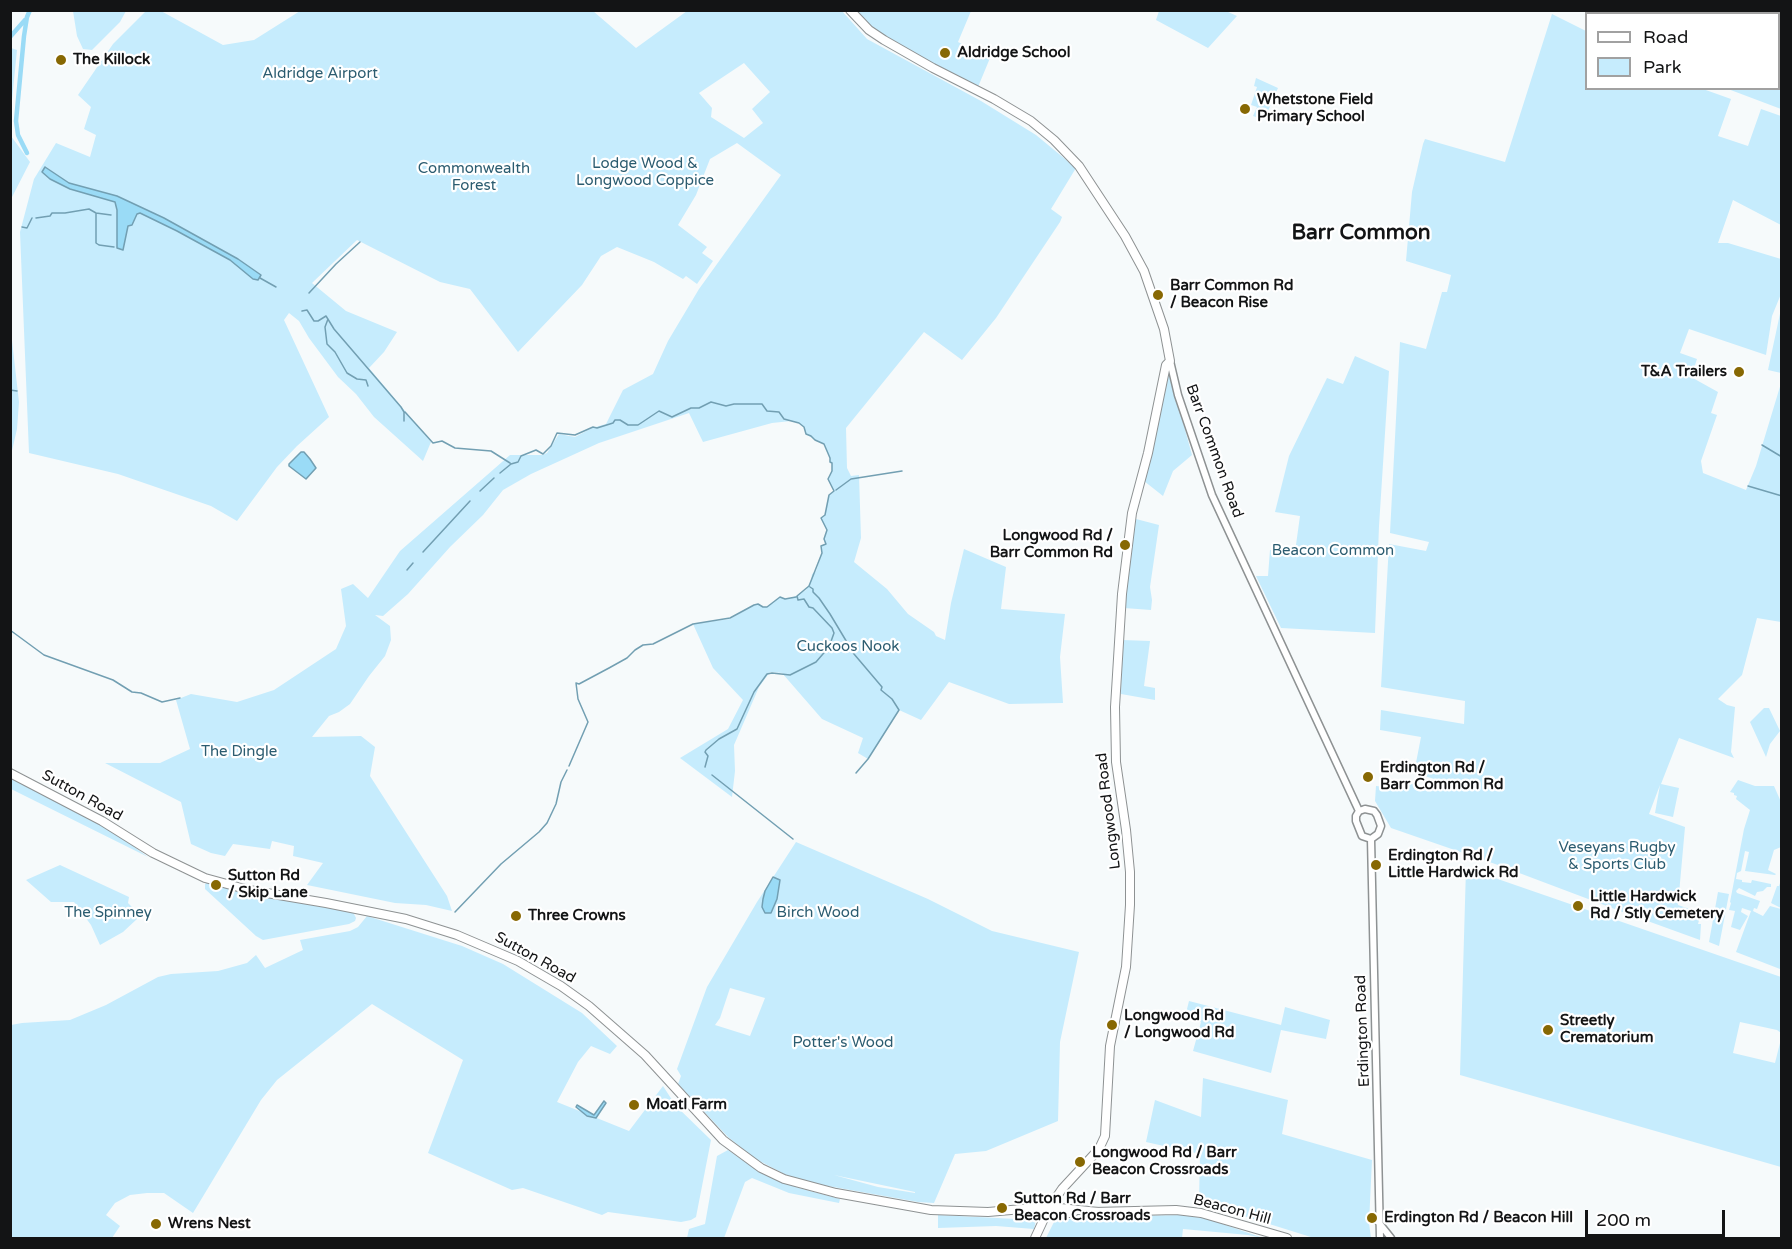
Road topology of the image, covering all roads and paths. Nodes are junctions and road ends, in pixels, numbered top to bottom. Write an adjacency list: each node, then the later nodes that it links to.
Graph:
1 (849, 10): 2 (main road, Barr Common Road)
2 (1170, 361): 4 (street, Barr Common Road); 6 (main road, Longwood Road)
3 (10, 773): 6 (main road, Sutton Road)
4 (1359, 811): 5 (street); 5 (street)
5 (1371, 839): 7 (street, Erdington Road)
6 (1051, 1211): 8 (main road, Longwood Road); 9 (main road, Beacon Hill)
7 (1379, 1222): 10 (street, Erdington Road); 11 (street)
8 (1037, 1239)
9 (1287, 1239)
10 (1380, 1239)
11 (1391, 1239)

